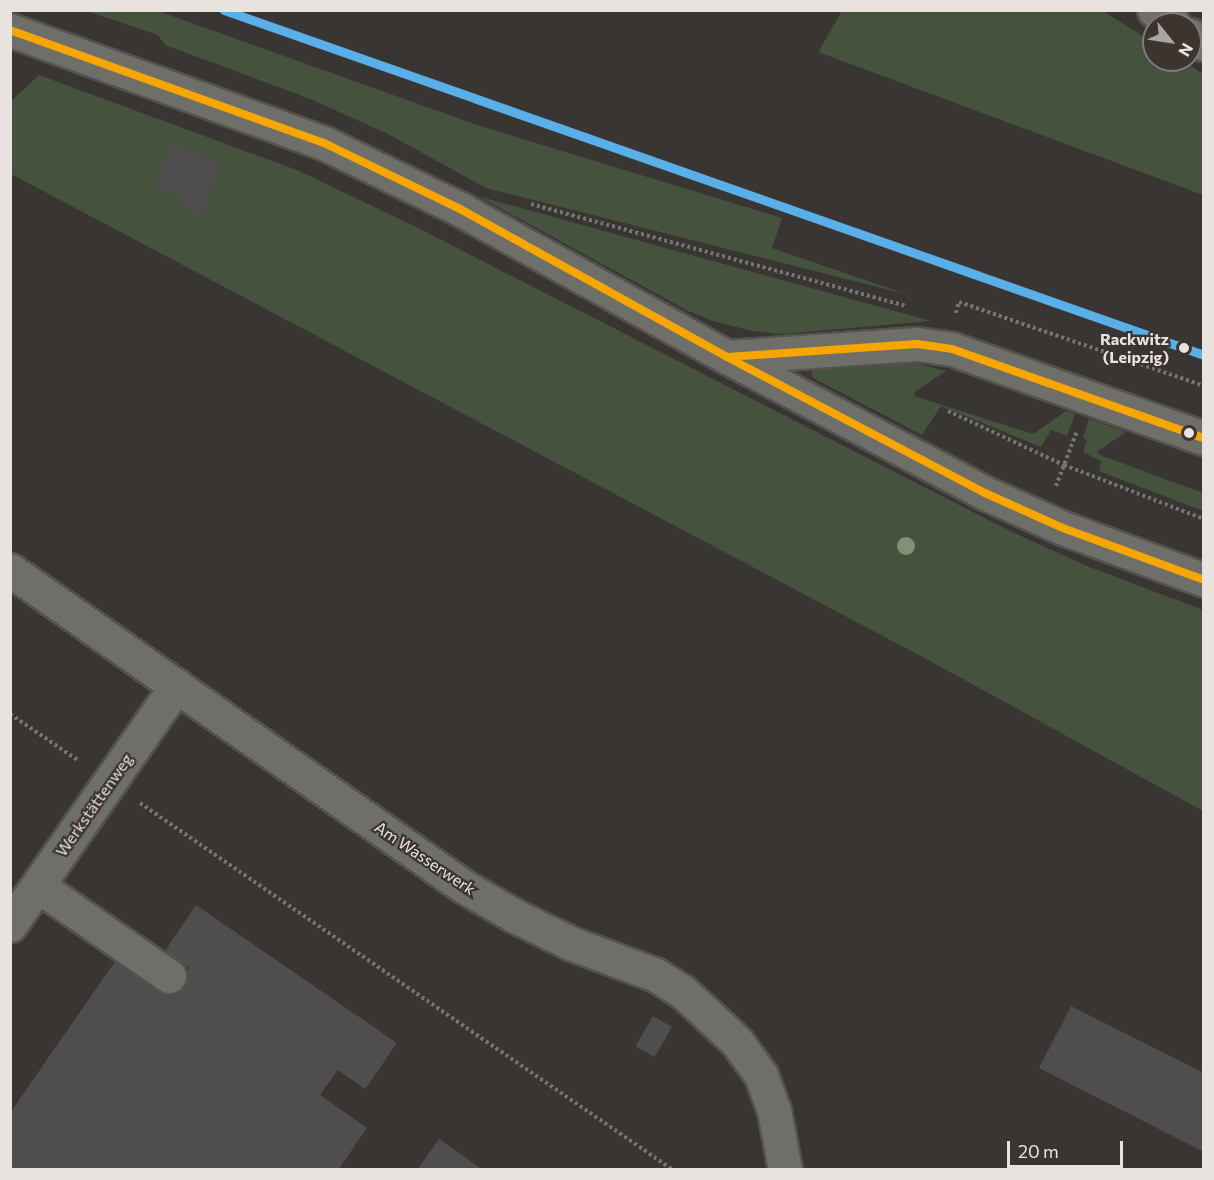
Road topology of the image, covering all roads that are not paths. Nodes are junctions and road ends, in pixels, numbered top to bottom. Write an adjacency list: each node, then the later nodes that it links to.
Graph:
1 (10, 30): 2 (street)
2 (727, 357): 3 (street); 5 (street)
3 (1203, 438)
4 (10, 570): 6 (street, Am Wasserwerk)
5 (1203, 580)
6 (177, 686): 7 (street, Werkstättenweg); 10 (street, Am Wasserwerk)
7 (38, 886): 8 (street, Werkstättenweg); 9 (street)
8 (10, 925)
9 (169, 976)
10 (785, 1170)

